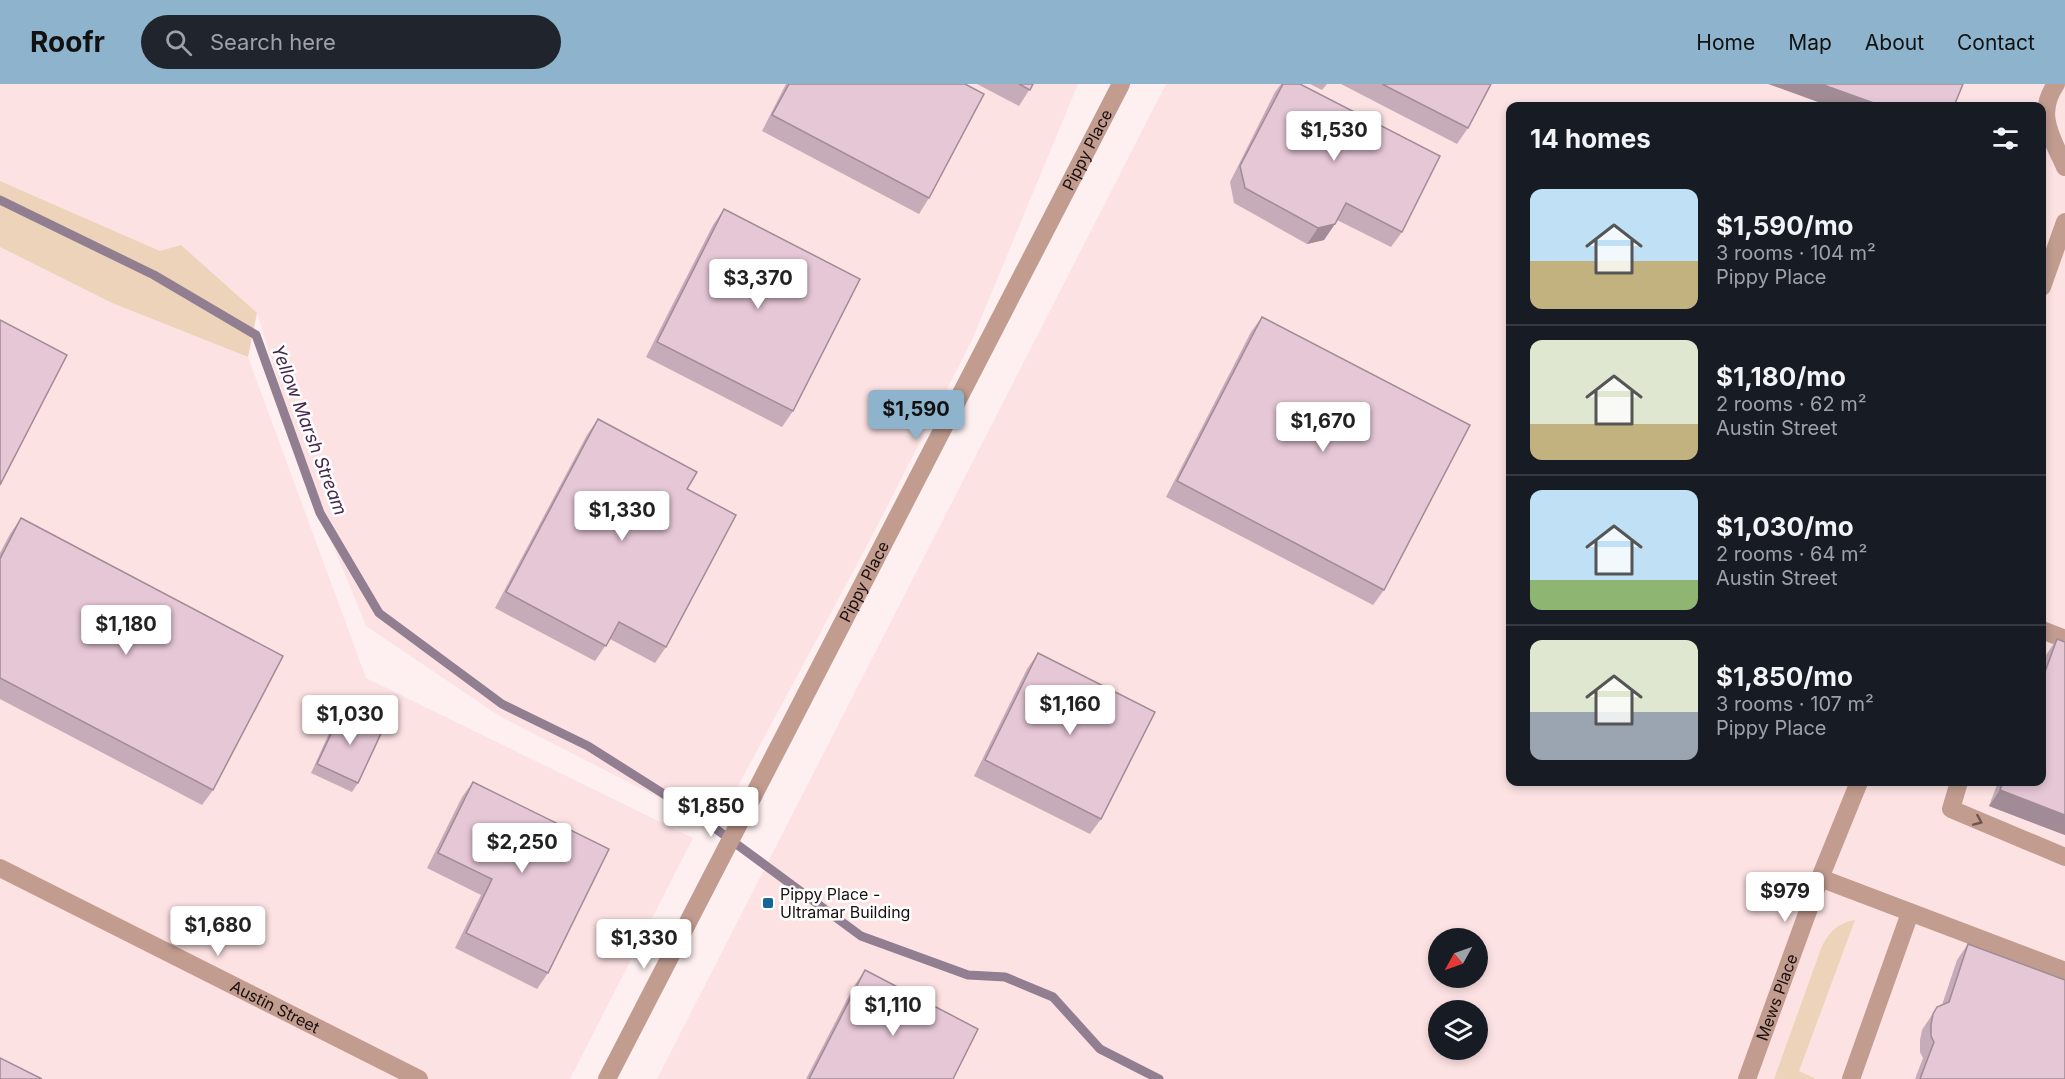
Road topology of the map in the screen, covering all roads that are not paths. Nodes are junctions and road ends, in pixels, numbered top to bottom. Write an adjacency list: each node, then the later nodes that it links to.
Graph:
1 (1122, 84): 18 (street, Pippy Place)
2 (2050, 87): 3 (street)
3 (2046, 117)
4 (2046, 126): 5 (street)
5 (2065, 167)
6 (2065, 222): 7 (street)
7 (2046, 276)
8 (2046, 632): 9 (street)
9 (2065, 639)
10 (1857, 786): 14 (street, Mews Place)
11 (1958, 786): 12 (street, one-way to 12)
12 (2065, 857)
13 (0, 868): 17 (street, Austin Street)
14 (1820, 879): 15 (street); 19 (street, Mews Place)
15 (1910, 913): 16 (street); 20 (street)
16 (2065, 971)
17 (419, 1079)
18 (607, 1079)
19 (1747, 1079)
20 (1851, 1079)

